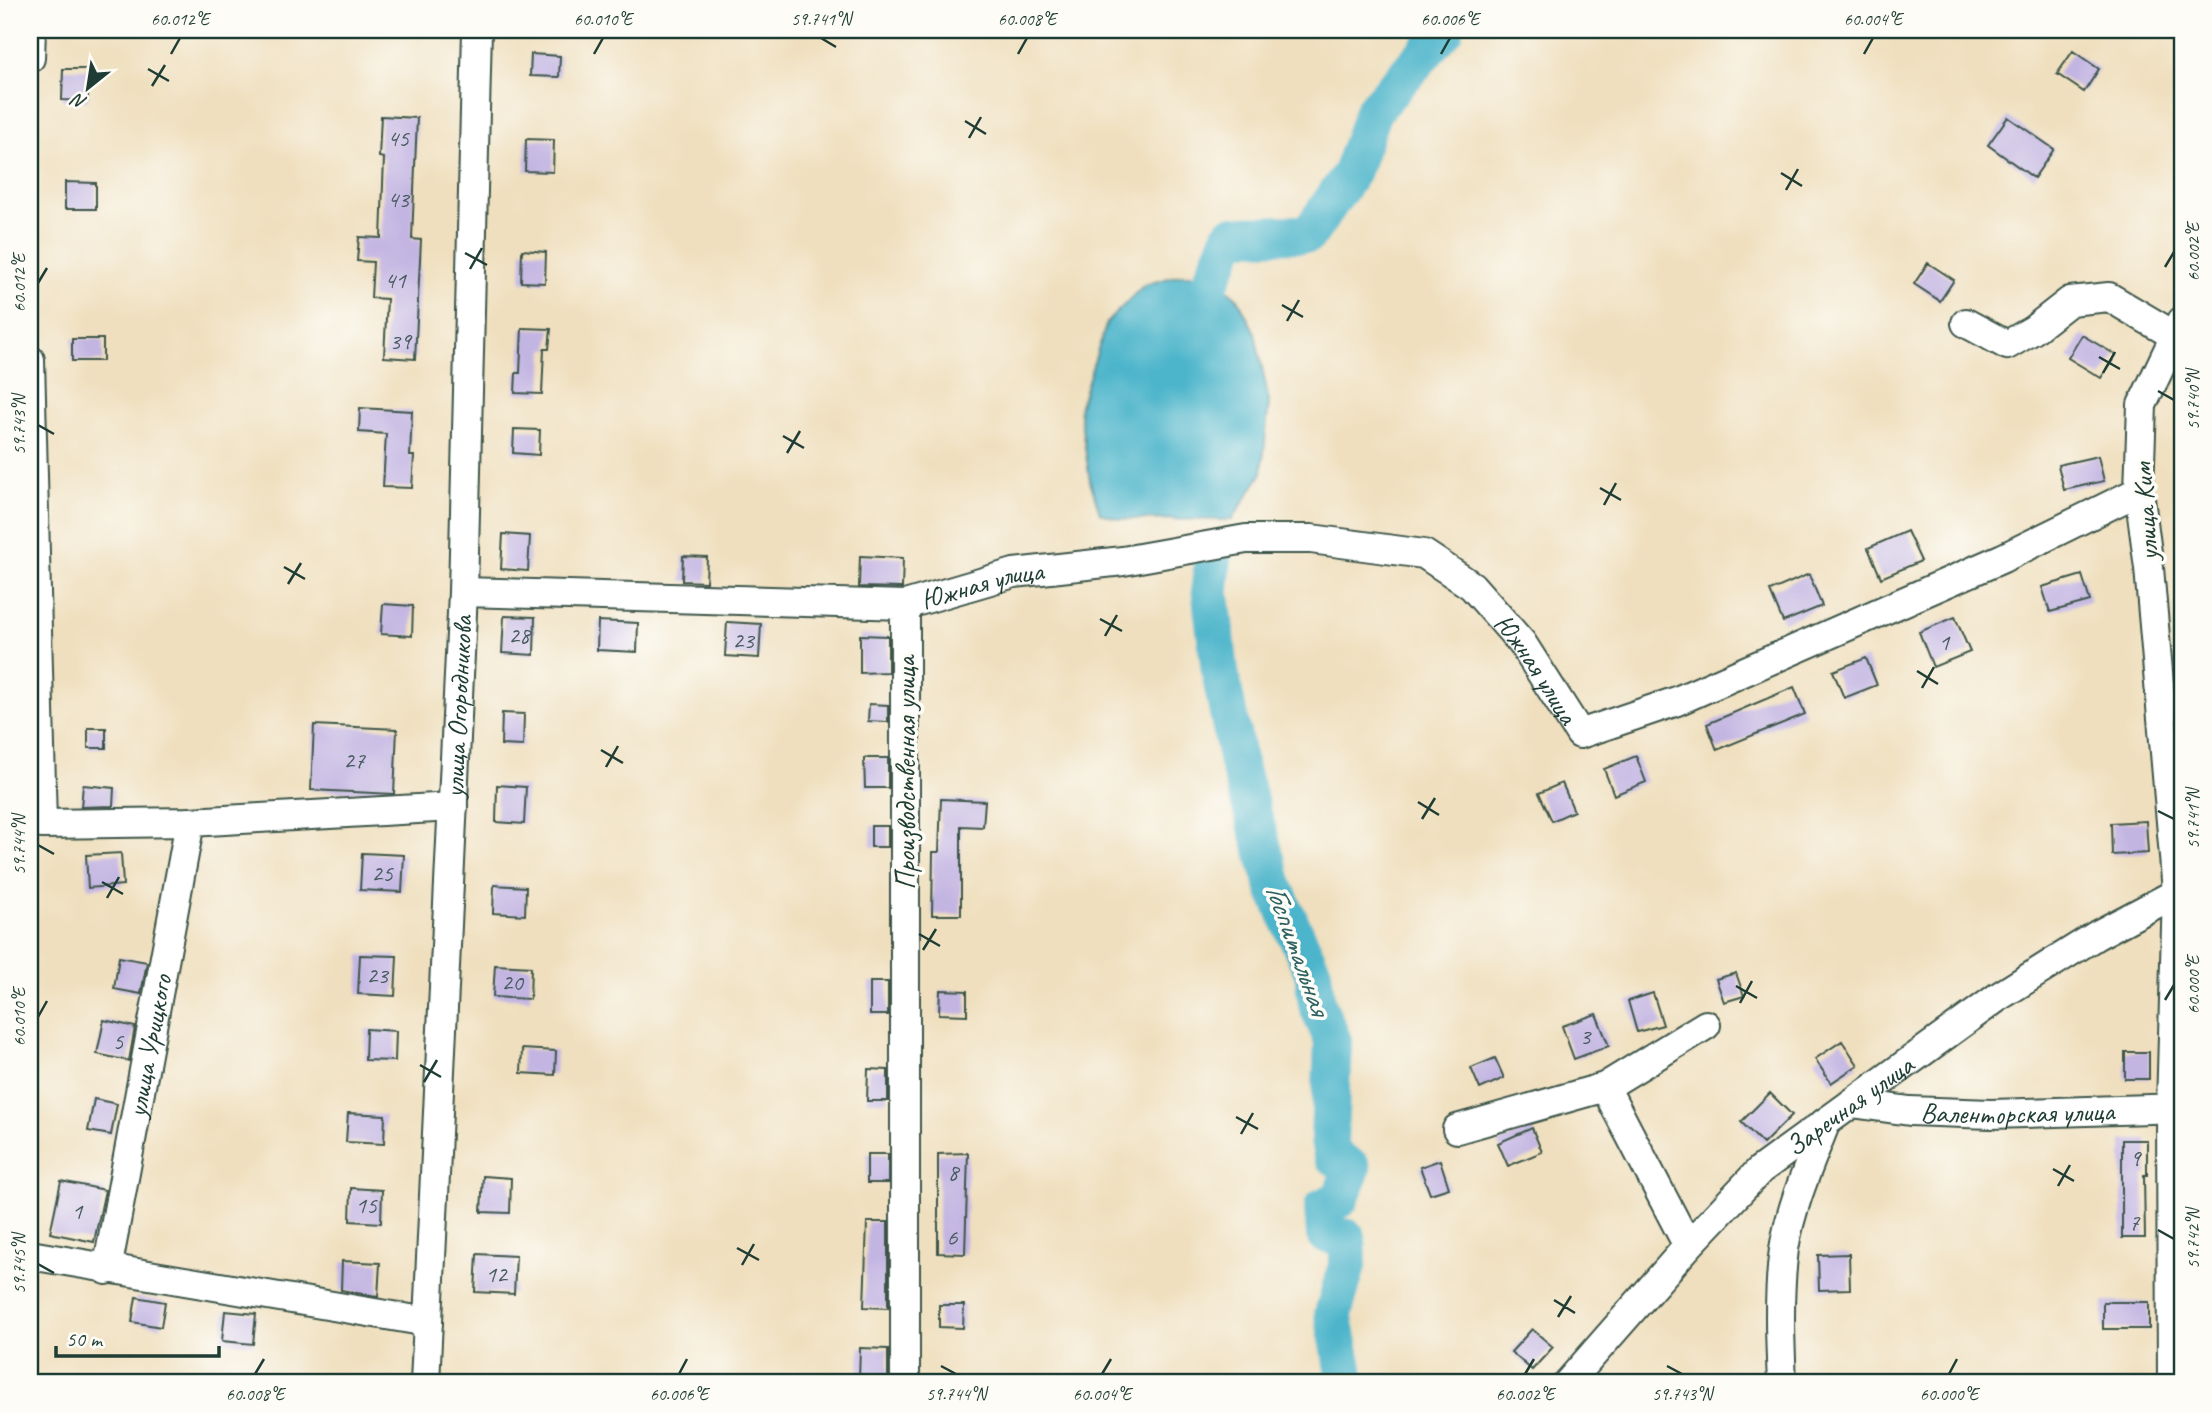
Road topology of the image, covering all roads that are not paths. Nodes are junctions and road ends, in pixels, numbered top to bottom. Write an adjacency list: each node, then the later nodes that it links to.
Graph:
1 (31, 30): 3 (street)
2 (478, 30): 8 (street, улица Огородникова)
3 (30, 58)
4 (1966, 323): 5 (street)
5 (2179, 328): 7 (street, улица Ким)
6 (30, 360): 12 (street)
7 (2139, 491): 9 (street, Южная улица); 13 (street, улица Ким)
8 (463, 592): 9 (street); 10 (street, улица Огородникова)
9 (905, 605): 25 (street, Производственная улица)
10 (453, 807): 11 (street); 23 (street, улица Огородникова)
11 (190, 822): 12 (street); 22 (street, улица Урицкого)
12 (36, 825)
13 (2180, 891): 16 (street, Заречная улица); 17 (street, улица Ким)
14 (1706, 1025): 15 (street)
15 (1605, 1087): 19 (street); 20 (street)
16 (1852, 1102): 17 (street, Валенторская улица); 18 (street, Заречная улица)
17 (2177, 1108): 28 (street, улица Ким)
18 (1826, 1122): 20 (street, Заречная улица); 27 (street)
19 (1457, 1129)
20 (1688, 1246): 26 (street, Заречная улица)
21 (30, 1255): 22 (street)
22 (107, 1269): 23 (street)
23 (428, 1322): 24 (street, улица Огородникова)
24 (425, 1383)
25 (905, 1383)
26 (1568, 1383)
27 (1782, 1383)
28 (2172, 1383)

